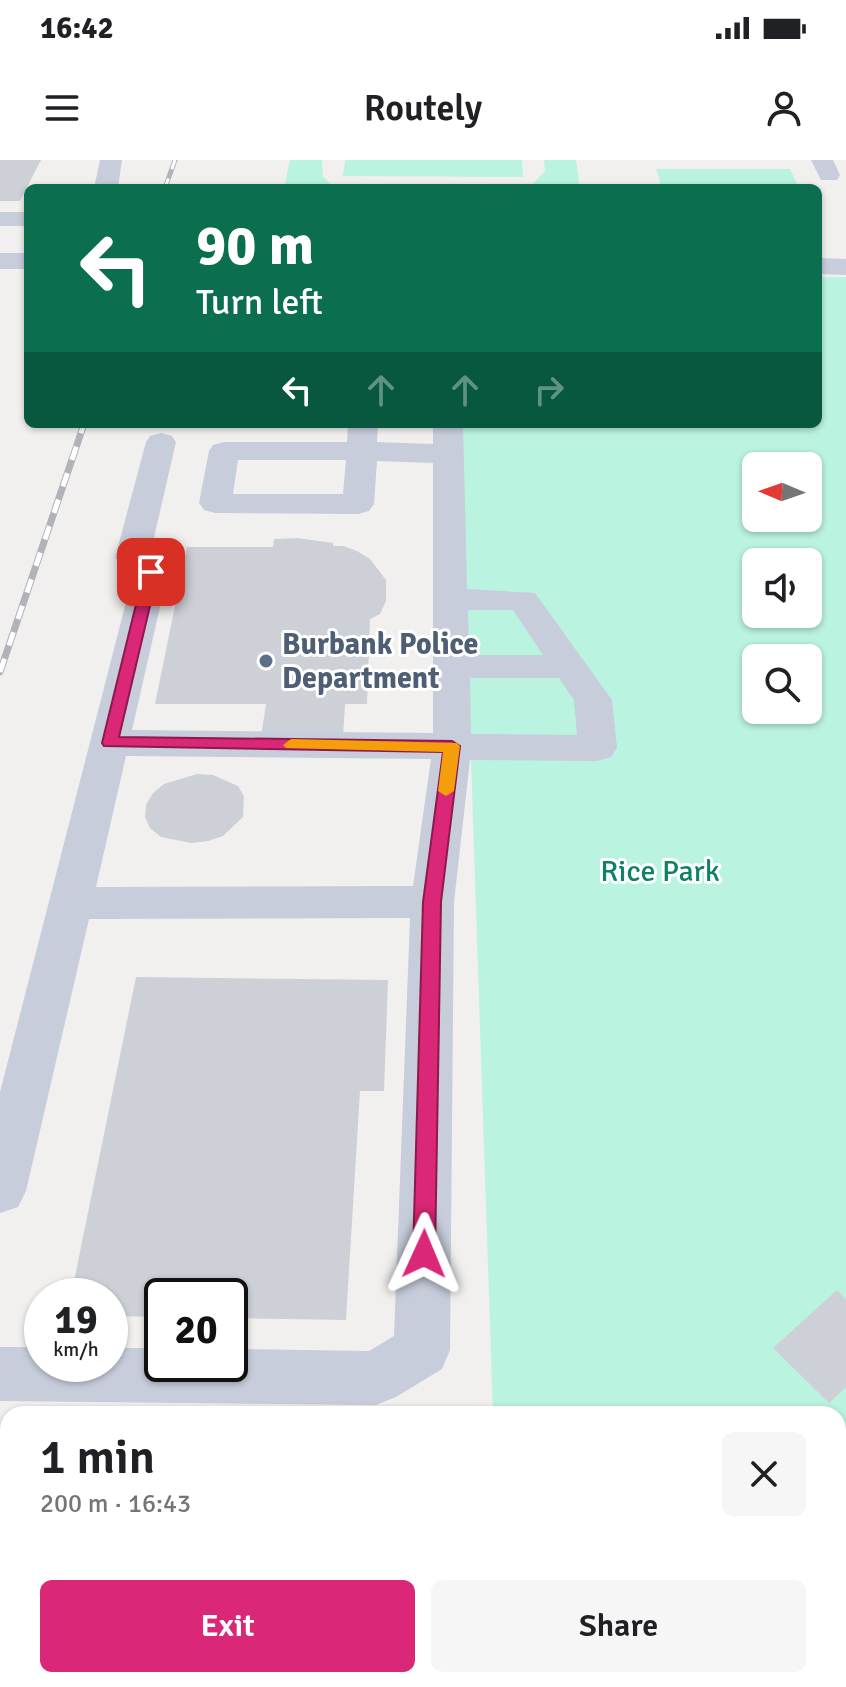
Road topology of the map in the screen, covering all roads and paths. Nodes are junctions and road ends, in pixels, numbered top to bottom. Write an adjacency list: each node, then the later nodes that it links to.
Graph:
1 (111, 160): 2 (street)
2 (107, 184)
3 (0, 219): 4 (street)
4 (24, 219)
5 (0, 261): 6 (street)
6 (24, 261)
7 (822, 266): 8 (street)
8 (846, 267)
9 (362, 438): 10 (street)
10 (448, 439): 12 (street)
11 (161, 442): 15 (street)
12 (449, 599): 13 (street); 14 (street)
13 (450, 666): 14 (street); 16 (street)
14 (570, 667): 16 (street)
15 (110, 743): 16 (street); 18 (street)
16 (452, 746): 17 (street)
17 (432, 902): 18 (street); 20 (street)
18 (71, 903): 19 (street)
19 (0, 1191)
20 (0, 1374)

